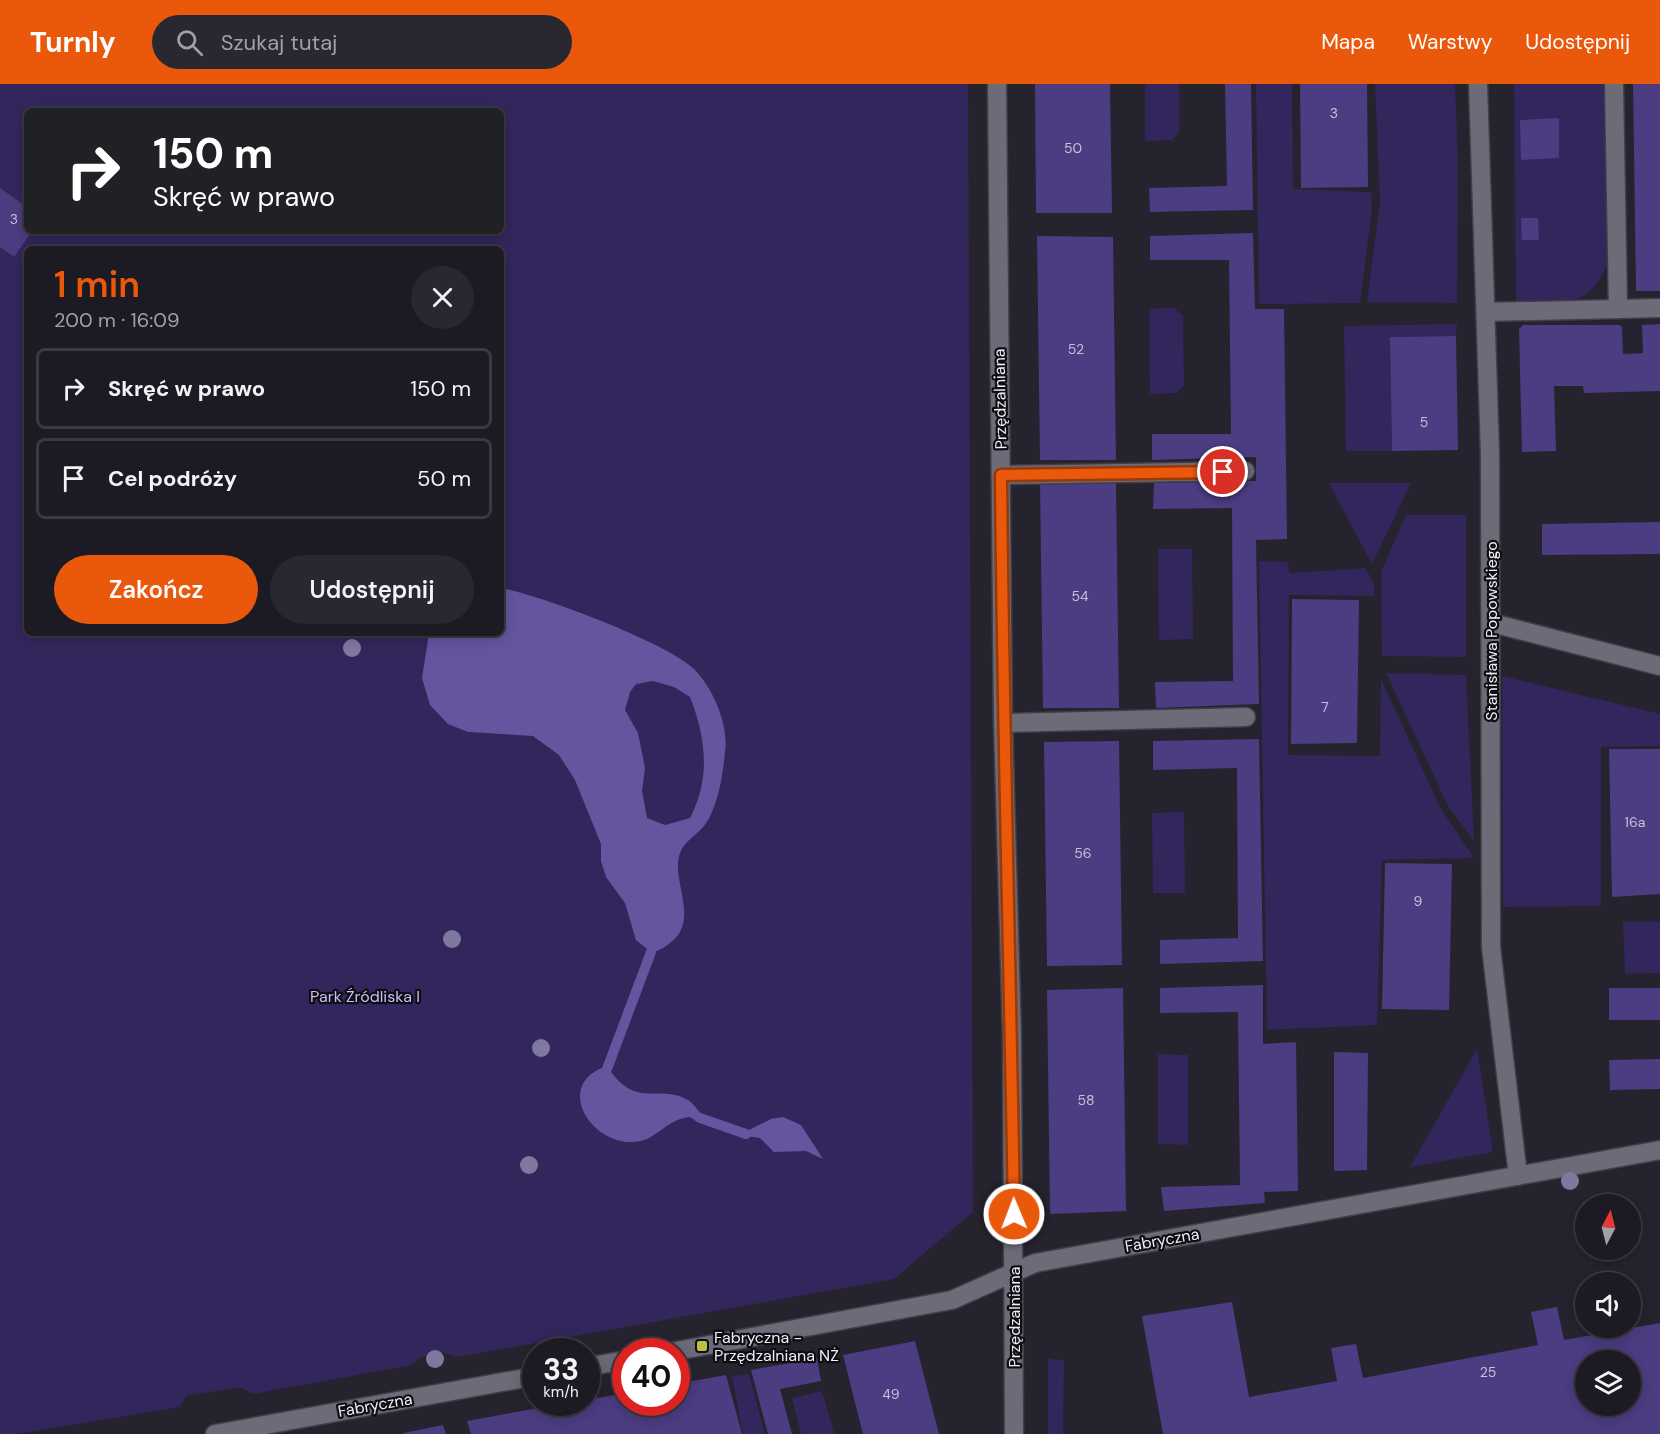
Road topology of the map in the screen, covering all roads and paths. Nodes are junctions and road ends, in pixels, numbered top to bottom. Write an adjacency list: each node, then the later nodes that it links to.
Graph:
1 (997, 84): 8 (street, Przędzalniana)
2 (1478, 84): 6 (street, Stanisława Popowskiego)
3 (1614, 84): 5 (street)
4 (1660, 308): 5 (street)
5 (1618, 309): 6 (street)
6 (1486, 312): 9 (street, Stanisława Popowskiego)
7 (1245, 471): 8 (street)
8 (1001, 475): 12 (street, Przędzalniana)
9 (1491, 623): 10 (street); 14 (street, Stanisława Popowskiego)
10 (1660, 666)
11 (1246, 717): 12 (street)
12 (1003, 723): 15 (street, Przędzalniana)
13 (1660, 1150): 14 (street, Fabryczna)
14 (1518, 1176): 15 (street, Fabryczna)
15 (1014, 1273): 16 (street, Fabryczna); 19 (street, Przędzalniana)
16 (690, 1348)
17 (522, 1379): 18 (street, Fabryczna)
18 (214, 1434)
19 (1014, 1434)

